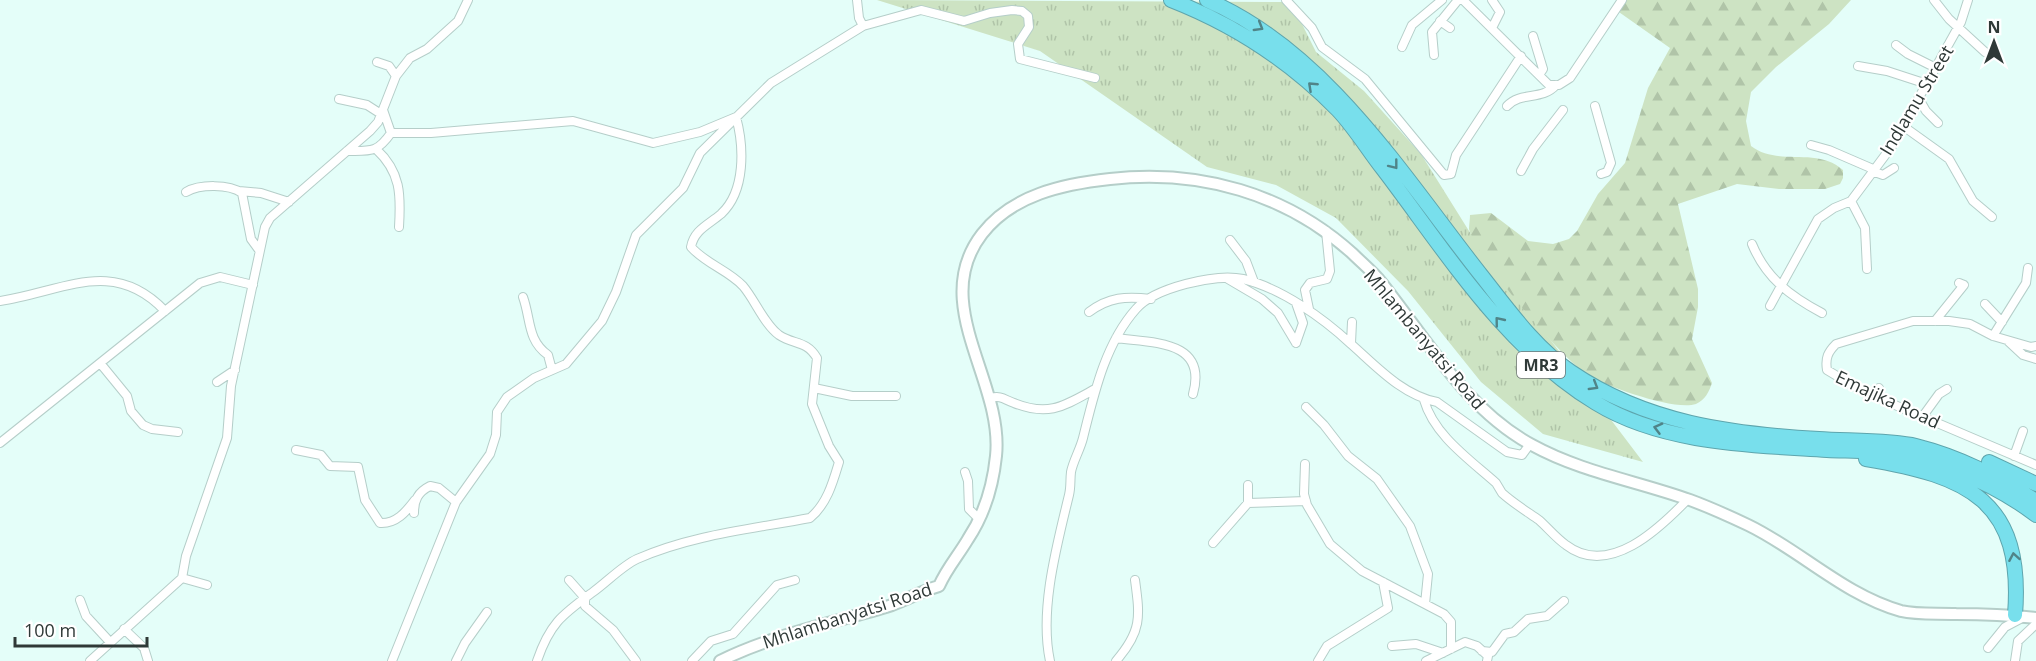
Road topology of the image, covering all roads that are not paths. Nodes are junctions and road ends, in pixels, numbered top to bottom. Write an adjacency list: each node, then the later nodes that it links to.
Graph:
1 (468, 0): 28 (street)
2 (857, 0): 14 (street)
3 (1171, 0): 107 (highway, MR3, one-way to 3)
4 (1207, 0): 106 (highway, MR3, one-way to 106)
5 (1286, 0): 23 (street)
6 (1442, 0): 20 (street)
7 (1458, 0): 13 (street)
8 (1464, 0): 15 (street)
9 (1492, 0): 15 (street)
10 (1622, 0): 31 (street)
11 (1934, 0): 16 (street)
12 (1968, 0): 16 (street, Indlamu Street)
13 (1440, 21): 17 (street); 22 (street)
14 (863, 26): 29 (street); 38 (street)
15 (1493, 26): 23 (street)
16 (1959, 27): 21 (street); 26 (street, Indlamu Street)
17 (1450, 28)
18 (1533, 36): 27 (street)
19 (1896, 45): 26 (street)
20 (1402, 46)
21 (1985, 52)
22 (1434, 55)
23 (1521, 56): 27 (street)
24 (377, 62): 28 (street)
25 (1858, 66): 30 (street)
26 (1936, 68): 30 (street, Indlamu Street)
27 (1539, 75): 31 (street)
28 (396, 76): 37 (street)
29 (1095, 78)
30 (1927, 84): 33 (street, Indlamu Street)
31 (1558, 85): 34 (street)
32 (339, 99): 37 (street)
33 (1918, 99): 39 (street); 40 (street, Indlamu Street)
34 (1507, 106)
35 (1595, 106): 50 (street)
36 (1563, 110): 49 (street)
37 (382, 112): 41 (street); 45 (street)
38 (736, 117): 41 (street); 89 (street); 91 (street)
39 (1938, 123)
40 (1903, 126): 48 (street, Indlamu Street); 55 (street)
41 (391, 133): 42 (street)
42 (386, 140): 44 (street); 46 (street)
43 (1811, 145): 48 (street)
44 (376, 149): 45 (street); 46 (street)
45 (347, 151): 54 (street)
46 (392, 163): 56 (street)
47 (1894, 168): 48 (street)
48 (1872, 170): 53 (street, Indlamu Street)
49 (1521, 171)
50 (1601, 174)
51 (239, 191): 52 (street); 54 (street); 60 (street)
52 (186, 192)
53 (1851, 201): 62 (street); 67 (street, Indlamu Street)
54 (289, 202): 60 (street)
55 (1992, 218)
56 (399, 227)
57 (1326, 231): 74 (street); 98 (main road, Mhlambanyatsi Road); 105 (main road, Mhlambanyatsi Road)
58 (1230, 240): 64 (street)
59 (1752, 244): 67 (street)
60 (259, 250): 66 (street)
61 (2028, 268): 80 (street)
62 (1867, 269)
63 (1227, 278): 64 (street); 69 (street); 71 (street)
64 (1254, 282): 71 (street)
65 (1959, 283): 78 (street)
66 (253, 285): 75 (street); 88 (street)
67 (1782, 285): 73 (street, Indlamu Street); 77 (street)
68 (523, 297): 89 (street)
69 (1151, 299): 76 (street); 82 (street)
70 (0, 301): 75 (street)
71 (1296, 303): 74 (street)
72 (1985, 304): 80 (street)
73 (1770, 306)
74 (1309, 309): 84 (street)
75 (165, 311): 87 (street)
76 (1089, 312)
77 (1822, 313)
78 (1935, 321): 81 (street, Emajika Road); 96 (street, Emajika Road)
79 (1352, 322): 84 (street)
80 (2002, 322): 81 (street)
81 (1993, 336): 83 (street, Emajika Road)
82 (1116, 338): 93 (street); 95 (street)
83 (2008, 341): 85 (street, Emajika Road); 86 (street)
84 (1351, 343): 99 (street)
85 (2036, 346)
86 (2036, 359)
87 (100, 363): 103 (street); 104 (street)
88 (235, 370): 90 (street); 125 (street)
89 (552, 370): 119 (street)
90 (217, 382)
91 (814, 388): 97 (street); 131 (street)
92 (1879, 388): 96 (street)
93 (1095, 389): 98 (street); 154 (street)
94 (1947, 389): 101 (street)
95 (1193, 394)
96 (1874, 395): 101 (street, Emajika Road)
97 (896, 396)
98 (991, 398): 123 (main road, Mhlambanyatsi Road)
99 (1424, 399): 105 (street); 115 (street)
100 (1306, 407): 134 (street)
101 (1923, 416): 109 (street, Emajika Road)
102 (2023, 431): 109 (street)
103 (178, 432)
104 (0, 443)
105 (1530, 444): 115 (main road, Mhlambanyatsi Road)
106 (1914, 446): 113 (highway); 118 (highway, MR3)
107 (1800, 448): 122 (highway, MR3); 136 (highway, one-way to 107)
108 (296, 450): 116 (street)
109 (2014, 456): 111 (street, Emajika Road)
110 (1305, 464): 117 (street)
111 (2036, 465)
112 (965, 472): 123 (street)
113 (2036, 484)
114 (1248, 486): 120 (street)
115 (1688, 499): 136 (main road, Mhlambanyatsi Road)
116 (415, 500): 119 (street); 121 (street)
117 (1306, 501): 120 (street); 129 (street)
118 (2036, 501)
119 (456, 502): 148 (street)
120 (1248, 503): 124 (street)
121 (414, 513)
122 (2036, 515)
123 (979, 519): 153 (main road, Mhlambanyatsi Road)
124 (1213, 543)
125 (182, 578): 130 (street); 139 (street)
126 (569, 580): 131 (street)
127 (795, 580): 152 (street)
128 (1135, 580): 155 (street)
129 (1383, 582): 134 (street); 156 (street)
130 (207, 585)
131 (585, 598): 150 (street); 151 (street)
132 (80, 600): 140 (street)
133 (1564, 601): 144 (street)
134 (1425, 604): 143 (street)
135 (487, 612): 149 (street)
136 (2019, 616): 137 (main road, Mhlambanyatsi Road); 142 (street)
137 (2036, 618)
138 (2036, 624): 159 (street)
139 (124, 629): 140 (street); 147 (street)
140 (110, 642): 146 (street)
141 (1392, 646): 145 (street)
142 (1988, 648)
143 (1451, 649): 144 (street); 145 (street)
144 (1482, 651): 158 (street)
145 (1443, 653): 157 (street)
146 (90, 661)
147 (148, 661)
148 (392, 661)
149 (456, 661)
150 (537, 661)
151 (636, 661)
152 (692, 661)
153 (720, 661)
154 (1050, 661)
155 (1116, 661)
156 (1318, 661)
157 (1426, 661)
158 (1487, 661)
159 (2014, 661)

